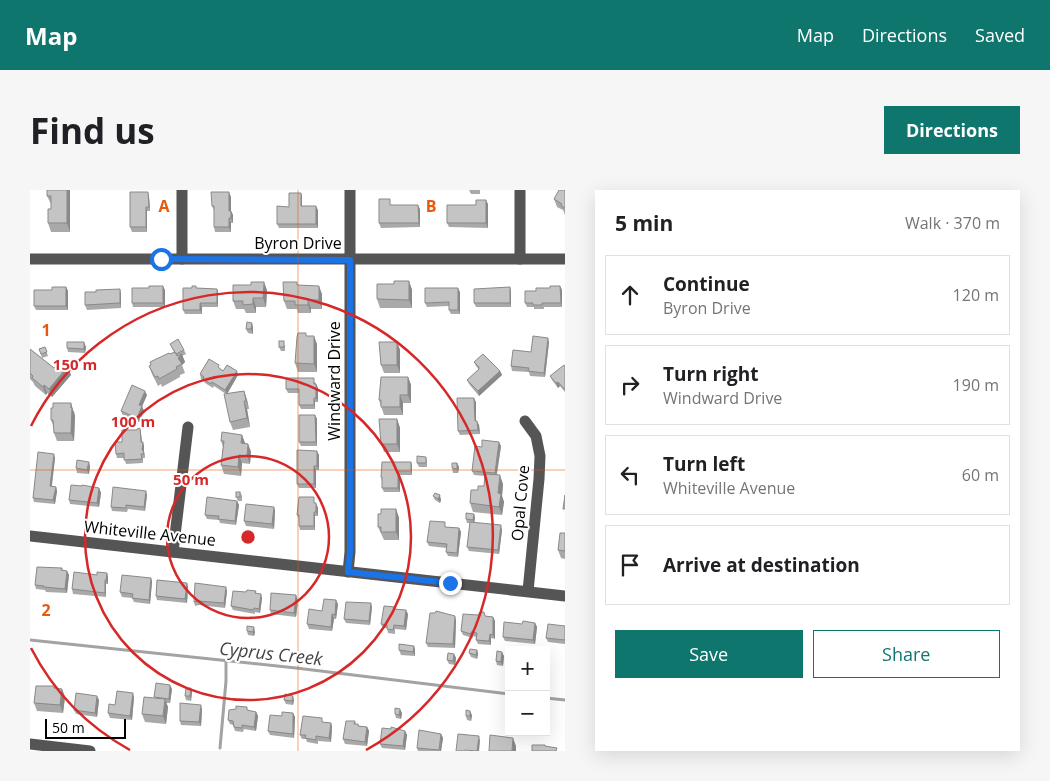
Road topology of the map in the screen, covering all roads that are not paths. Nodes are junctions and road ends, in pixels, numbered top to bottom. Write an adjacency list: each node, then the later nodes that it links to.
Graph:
1 (182, 190): 5 (street)
2 (350, 190): 8 (street, Windward Drive)
3 (520, 190): 6 (street)
4 (30, 259): 5 (street, Byron Drive)
5 (182, 259): 8 (street, Byron Drive)
6 (520, 259): 7 (street, Byron Drive); 8 (street, Byron Drive)
7 (565, 259)
8 (350, 260): 13 (street, Windward Drive)
9 (525, 421): 14 (street, Opal Cove)
10 (188, 427): 12 (street)
11 (30, 536): 12 (street, Whiteville Avenue)
12 (173, 552): 13 (street, Whiteville Avenue)
13 (348, 572): 14 (street, Whiteville Avenue)
14 (528, 591): 15 (street, Whiteville Avenue)
15 (565, 596)
16 (30, 744): 17 (street)
17 (90, 751)

